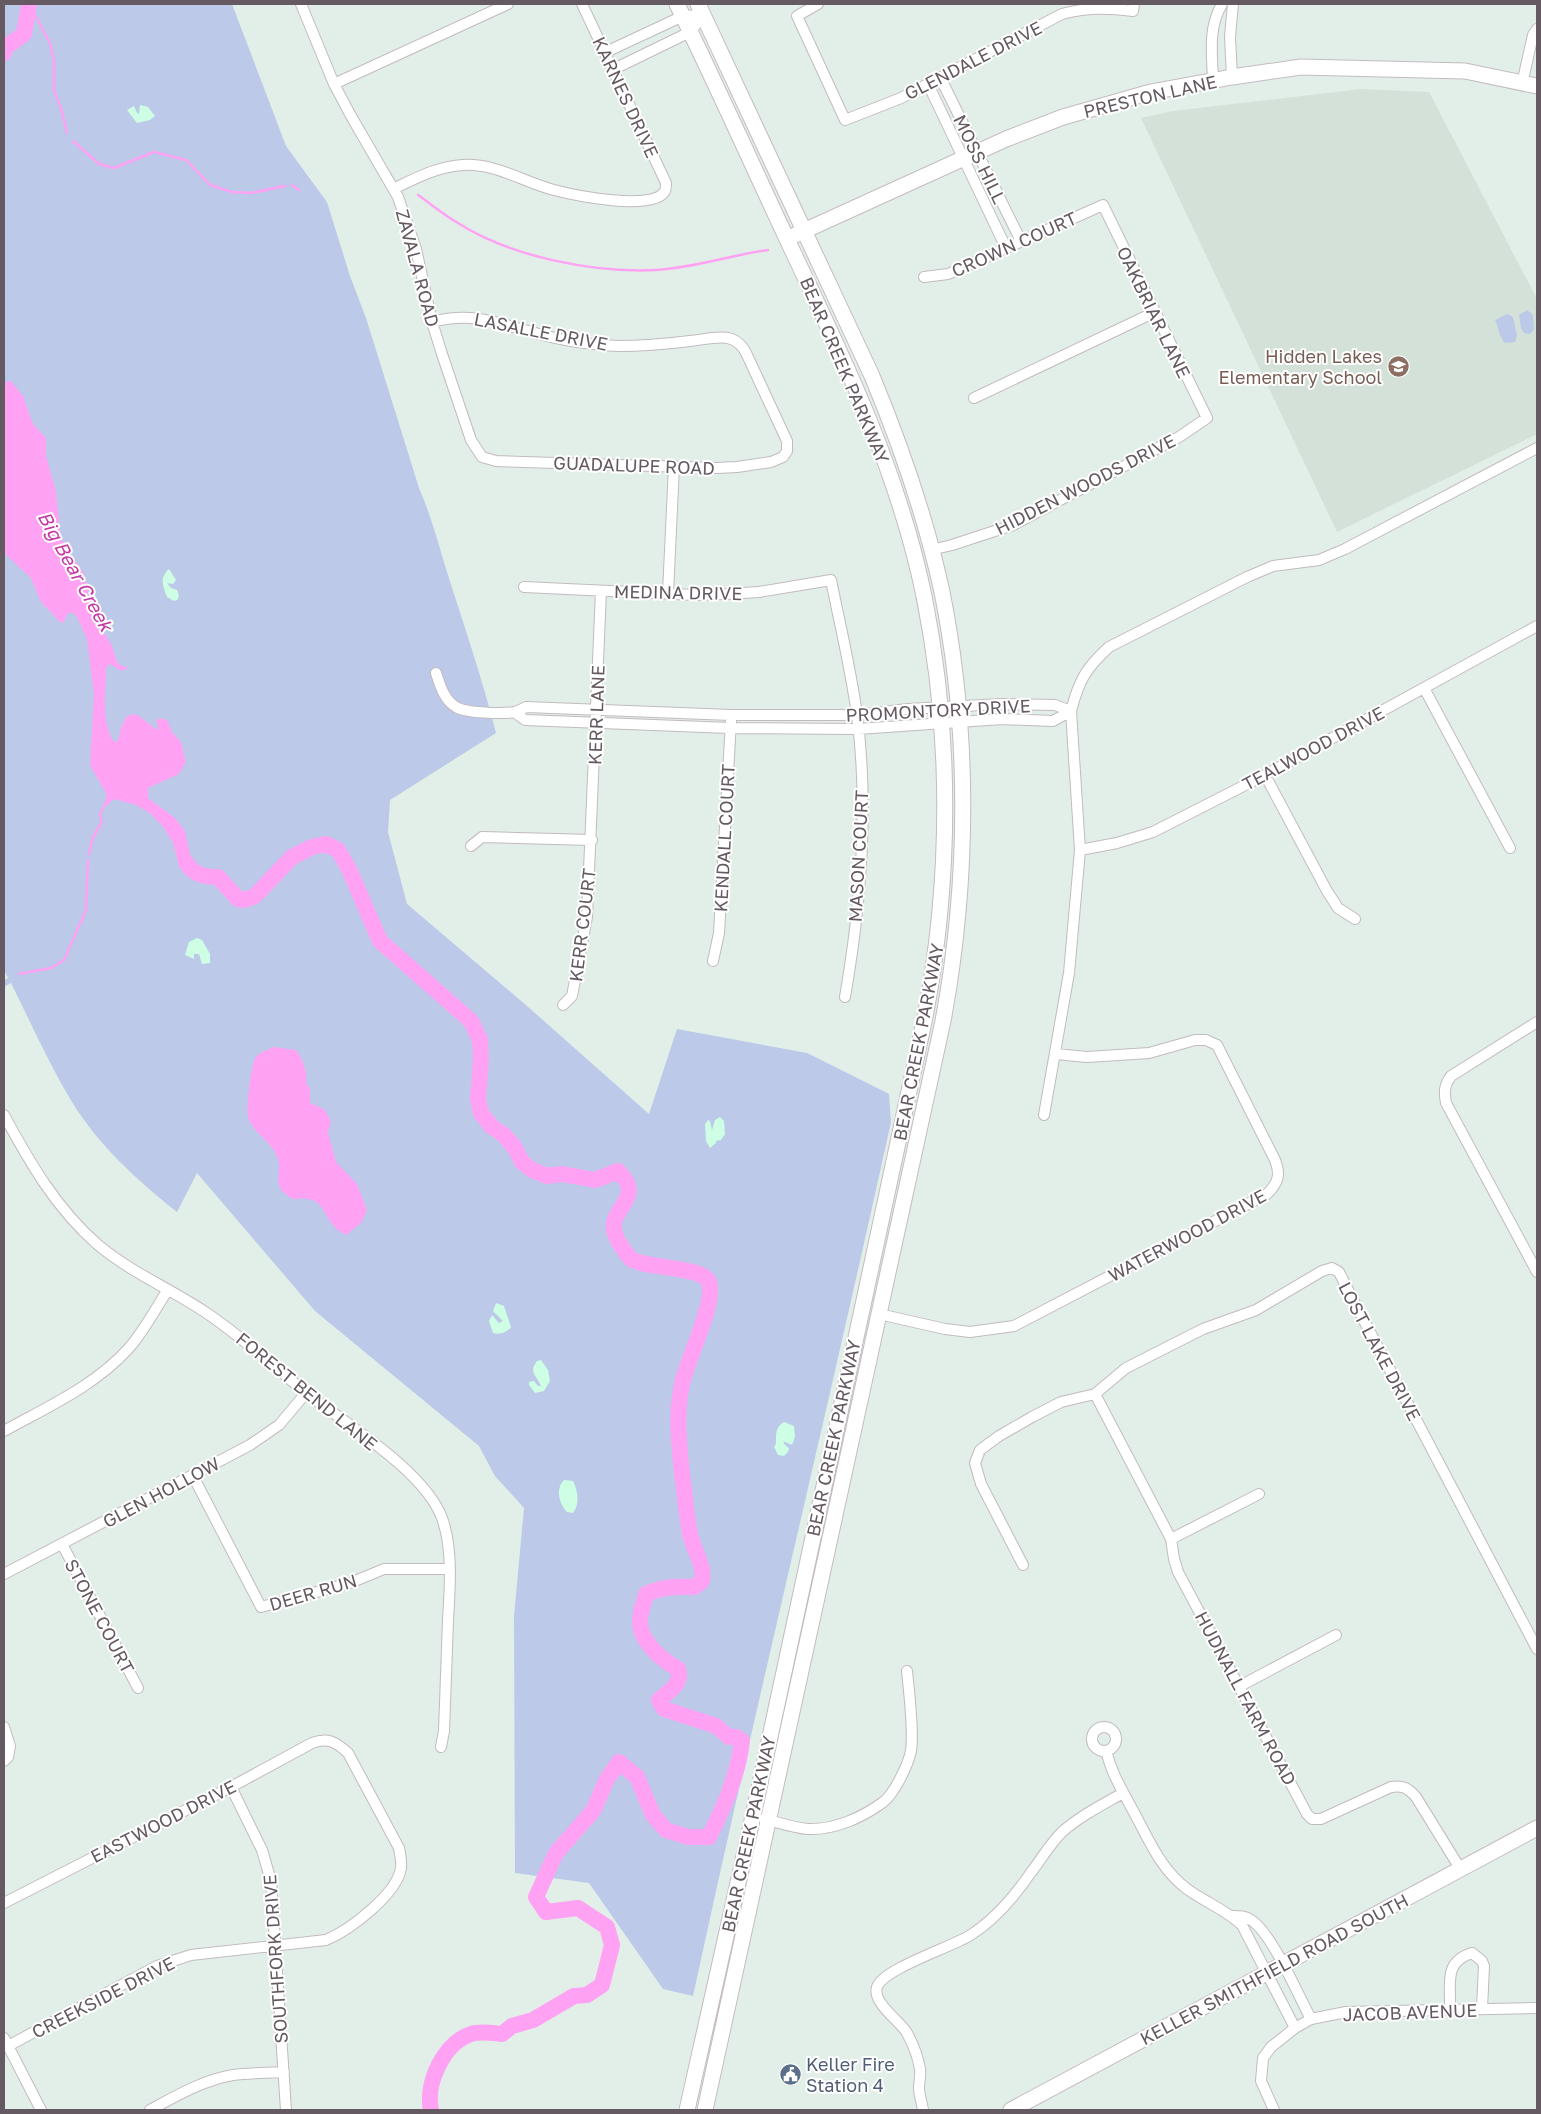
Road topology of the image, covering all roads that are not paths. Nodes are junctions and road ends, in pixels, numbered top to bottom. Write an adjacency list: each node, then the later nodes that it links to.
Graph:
1 (301, 4): 17 (street, ZAVALA ROAD)
2 (508, 4): 17 (street)
3 (582, 4): 12 (street, KARNES DRIVE)
4 (818, 4): 18 (street, GLENDALE DRIVE)
5 (1222, 4): 16 (street)
6 (1233, 4): 15 (street)
7 (1133, 7): 14 (street, GLENDALE DRIVE)
8 (680, 10): 9 (street); 11 (main road, BEAR CREEK PARKWAY); 12 (street)
9 (701, 10): 11 (street); 24 (main road, BEAR CREEK PARKWAY)
10 (1537, 29): 19 (street)
11 (690, 32): 13 (street); 25 (main road, BEAR CREEK PARKWAY)
12 (606, 52): 13 (street, KARNES DRIVE)
13 (614, 69): 22 (street, KARNES DRIVE)
14 (940, 77): 18 (street, GLENDALE DRIVE); 20 (street, MOSS HILL)
15 (1232, 77): 16 (main road, PRESTON LANE); 19 (main road, PRESTON LANE)
16 (1213, 80): 20 (main road, PRESTON LANE)
17 (334, 84): 22 (street, ZAVALA ROAD)
18 (928, 84): 21 (street, MOSS HILL)
19 (1530, 85)
20 (977, 152): 21 (main road, PRESTON LANE); 26 (street, MOSS HILL)
21 (962, 159): 24 (main road, PRESTON LANE); 27 (street, MOSS HILL)
22 (394, 188): 30 (street, ZAVALA ROAD)
23 (1103, 205): 26 (street, CROWN COURT); 29 (street, OAKBRIAR LANE)
24 (803, 231): 25 (main road, PRESTON LANE); 37 (main road, BEAR CREEK PARKWAY)
25 (787, 239): 47 (main road, BEAR CREEK PARKWAY)
26 (1021, 241): 27 (street, CROWN COURT)
27 (1006, 248): 28 (street, CROWN COURT)
28 (924, 277)
29 (1155, 312): 31 (street); 32 (street, OAKBRIAR LANE)
30 (432, 322): 34 (street, LASALLE DRIVE); 35 (street, ZAVALA ROAD)
31 (974, 398)
32 (1207, 418): 37 (street, HIDDEN WOODS DRIVE)
33 (1537, 448): 50 (street)
34 (786, 455): 36 (street, GUADALUPE ROAD)
35 (482, 457): 36 (street, GUADALUPE ROAD)
36 (674, 466): 41 (street)
37 (931, 550): 46 (main road, BEAR CREEK PARKWAY)
38 (831, 580): 41 (street, MEDINA DRIVE); 53 (street, MASON COURT)
39 (524, 587): 40 (street, MEDINA DRIVE)
40 (601, 591): 41 (street, MEDINA DRIVE); 48 (street, KERR LANE)
41 (668, 593)
42 (1537, 626): 44 (street, TEALWOOD DRIVE)
43 (436, 673): 51 (street, PROMONTORY DRIVE)
44 (1424, 688): 61 (street, TEALWOOD DRIVE); 64 (street)
45 (1002, 704): 46 (street, PROMONTORY DRIVE); 50 (street, PROMONTORY DRIVE); 54 (street)
46 (957, 707): 47 (street, PROMONTORY DRIVE); 56 (main road, BEAR CREEK PARKWAY)
47 (939, 708): 49 (street, PROMONTORY DRIVE); 57 (main road, BEAR CREEK PARKWAY)
48 (595, 710): 51 (street, PROMONTORY DRIVE); 52 (street, PROMONTORY DRIVE); 55 (street, KERR LANE)
49 (898, 710): 53 (street, PROMONTORY DRIVE); 58 (street)
50 (1070, 711): 54 (street, PROMONTORY DRIVE); 65 (street)
51 (514, 712): 55 (street, PROMONTORY DRIVE)
52 (731, 715): 53 (street, PROMONTORY DRIVE); 59 (street, KENDALL COURT)
53 (857, 715): 60 (street, MASON COURT)
54 (1002, 719): 56 (street, PROMONTORY DRIVE)
55 (596, 722): 59 (street, PROMONTORY DRIVE); 62 (street, KERR LANE)
56 (958, 722): 57 (street, PROMONTORY DRIVE); 76 (main road, BEAR CREEK PARKWAY)
57 (940, 724): 58 (street, PROMONTORY DRIVE); 98 (main road, BEAR CREEK PARKWAY)
58 (900, 726): 60 (street, PROMONTORY DRIVE)
59 (730, 728): 60 (street, PROMONTORY DRIVE); 67 (street, KENDALL COURT)
60 (858, 729): 68 (street, MASON COURT)
61 (1265, 775): 65 (street, TEALWOOD DRIVE); 66 (street)
62 (592, 840): 63 (street); 69 (street, KERR COURT)
63 (471, 846)
64 (1510, 848)
65 (1080, 850): 71 (street)
66 (1355, 919)
67 (713, 961)
68 (845, 996)
69 (562, 1005)
70 (1537, 1022): 74 (street)
71 (1056, 1054): 73 (street); 76 (street, WATERWOOD DRIVE)
72 (4, 1115): 75 (street, FOREST BEND LANE)
73 (1044, 1115)
74 (1537, 1272)
75 (167, 1291): 77 (street, FOREST BEND LANE); 79 (street)
76 (879, 1314): 99 (main road, BEAR CREEK PARKWAY)
77 (306, 1393): 80 (street, GLEN HOLLOW); 85 (street, FOREST BEND LANE)
78 (1096, 1394): 82 (street, HUDNALL FARM ROAD); 84 (street); 88 (street, LOST LAKE DRIVE)
79 (4, 1431)
80 (192, 1476): 83 (street, GLEN HOLLOW); 85 (street, DEER RUN)
81 (1259, 1494): 82 (street)
82 (1171, 1540): 90 (street, HUDNALL FARM ROAD)
83 (62, 1544): 86 (street, GLEN HOLLOW); 91 (street, STONE COURT)
84 (1023, 1565)
85 (450, 1569): 93 (street, FOREST BEND LANE)
86 (4, 1574)
87 (1336, 1635): 90 (street)
88 (1537, 1650)
89 (907, 1671): 99 (street)
90 (1240, 1686): 102 (street, HUDNALL FARM ROAD)
91 (138, 1688)
92 (4, 1727): 95 (street)
93 (441, 1747)
94 (1106, 1751): 97 (street)
95 (4, 1761)
96 (231, 1787): 101 (street, EASTWOOD DRIVE); 103 (street, EASTWOOD DRIVE); 105 (street, SOUTHFORK DRIVE)
97 (1123, 1793): 104 (street); 124 (street)
98 (753, 1816): 99 (street); 106 (main road, BEAR CREEK PARKWAY)
99 (770, 1820): 107 (main road, BEAR CREEK PARKWAY)
100 (1537, 1828): 102 (main road, KELLER SMITHFIELD ROAD SOUTH)
101 (401, 1860): 105 (street, CREEKSIDE DRIVE)
102 (1461, 1870): 108 (main road, KELLER SMITHFIELD ROAD SOUTH)
103 (4, 1903)
104 (1233, 1916): 108 (street); 109 (street)
105 (276, 1946): 117 (street, CREEKSIDE DRIVE); 118 (street, SOUTHFORK DRIVE)
106 (723, 1947): 107 (main road); 113 (main road, BEAR CREEK PARKWAY)
107 (741, 1951): 115 (main road, BEAR CREEK PARKWAY)
108 (1282, 1965): 109 (main road, KELLER SMITHFIELD ROAD SOUTH); 114 (street)
109 (1266, 1974): 116 (street); 125 (main road, KELLER SMITHFIELD ROAD SOUTH)
110 (1537, 2008): 112 (street, JACOB AVENUE)
111 (1450, 2009): 112 (street, JACOB AVENUE); 112 (street); 114 (street, JACOB AVENUE)
112 (1482, 2009)
113 (708, 2018): 115 (main road); 122 (main road, BEAR CREEK PARKWAY)
114 (1311, 2019): 116 (street, JACOB AVENUE)
115 (726, 2022): 123 (main road, BEAR CREEK PARKWAY)
116 (1294, 2028): 126 (street, JACOB AVENUE)
117 (6, 2042): 119 (street)
118 (284, 2072): 120 (street); 121 (street, SOUTHFORK DRIVE)
119 (41, 2110)
120 (150, 2110)
121 (286, 2110)
122 (687, 2110)
123 (705, 2110)
124 (923, 2110)
125 (1011, 2110)
126 (1274, 2110)

